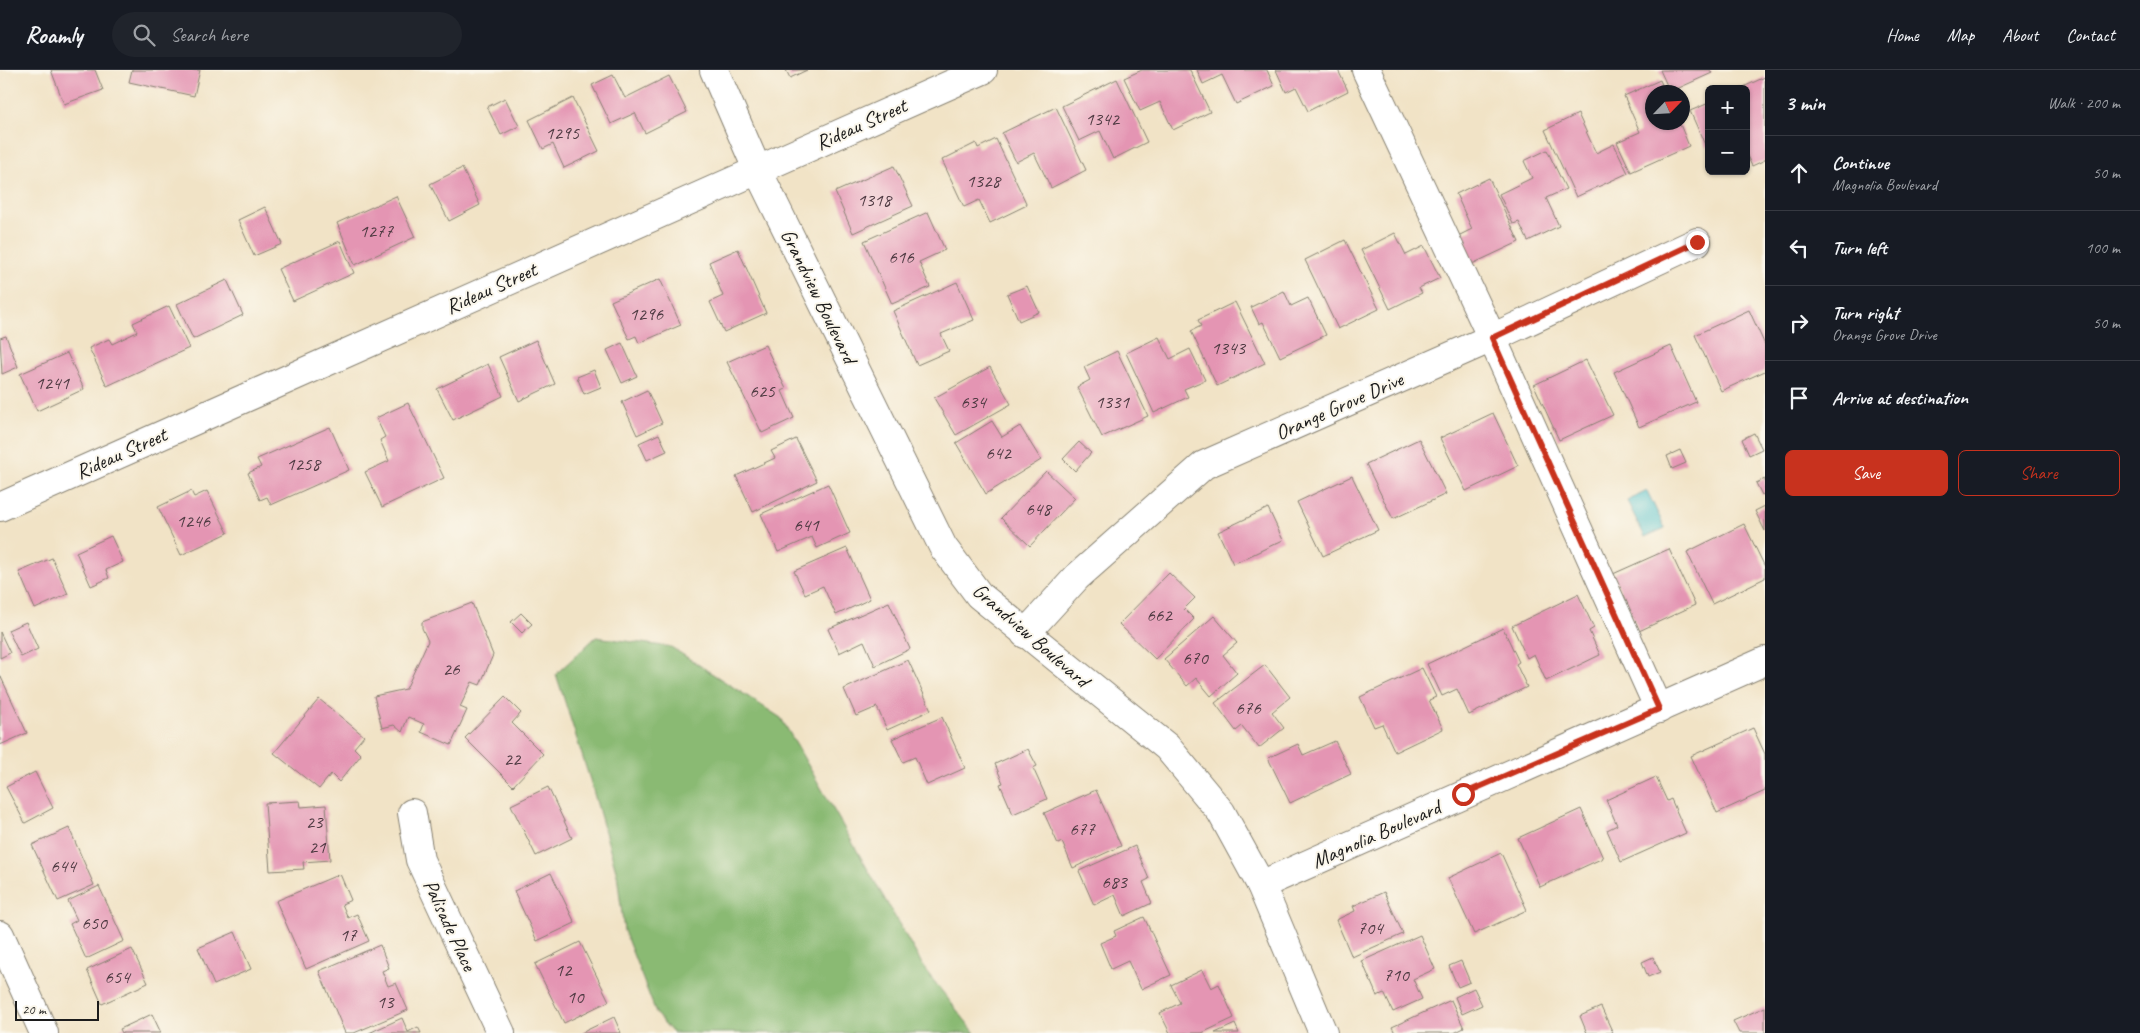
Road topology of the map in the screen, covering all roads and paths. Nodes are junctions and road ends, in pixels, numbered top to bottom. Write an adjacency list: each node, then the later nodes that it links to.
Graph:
1 (714, 70): 4 (street, Grandview Boulevard)
2 (983, 70): 4 (street, Rideau Street)
3 (1366, 70): 6 (street)
4 (757, 169): 7 (street, Rideau Street); 8 (street, Grandview Boulevard)
5 (1697, 242): 6 (street, Orange Grove Drive)
6 (1492, 338): 8 (street, Orange Grove Drive); 10 (street)
7 (0, 507)
8 (1025, 634): 12 (street, Grandview Boulevard)
9 (1765, 661): 10 (street, Magnolia Boulevard)
10 (1659, 709): 12 (street, Magnolia Boulevard)
11 (412, 813): 15 (street, Palisade Place)
12 (1261, 885): 16 (street, Grandview Boulevard)
13 (0, 935): 14 (street)
14 (44, 1033)
15 (501, 1033)
16 (1323, 1033)

